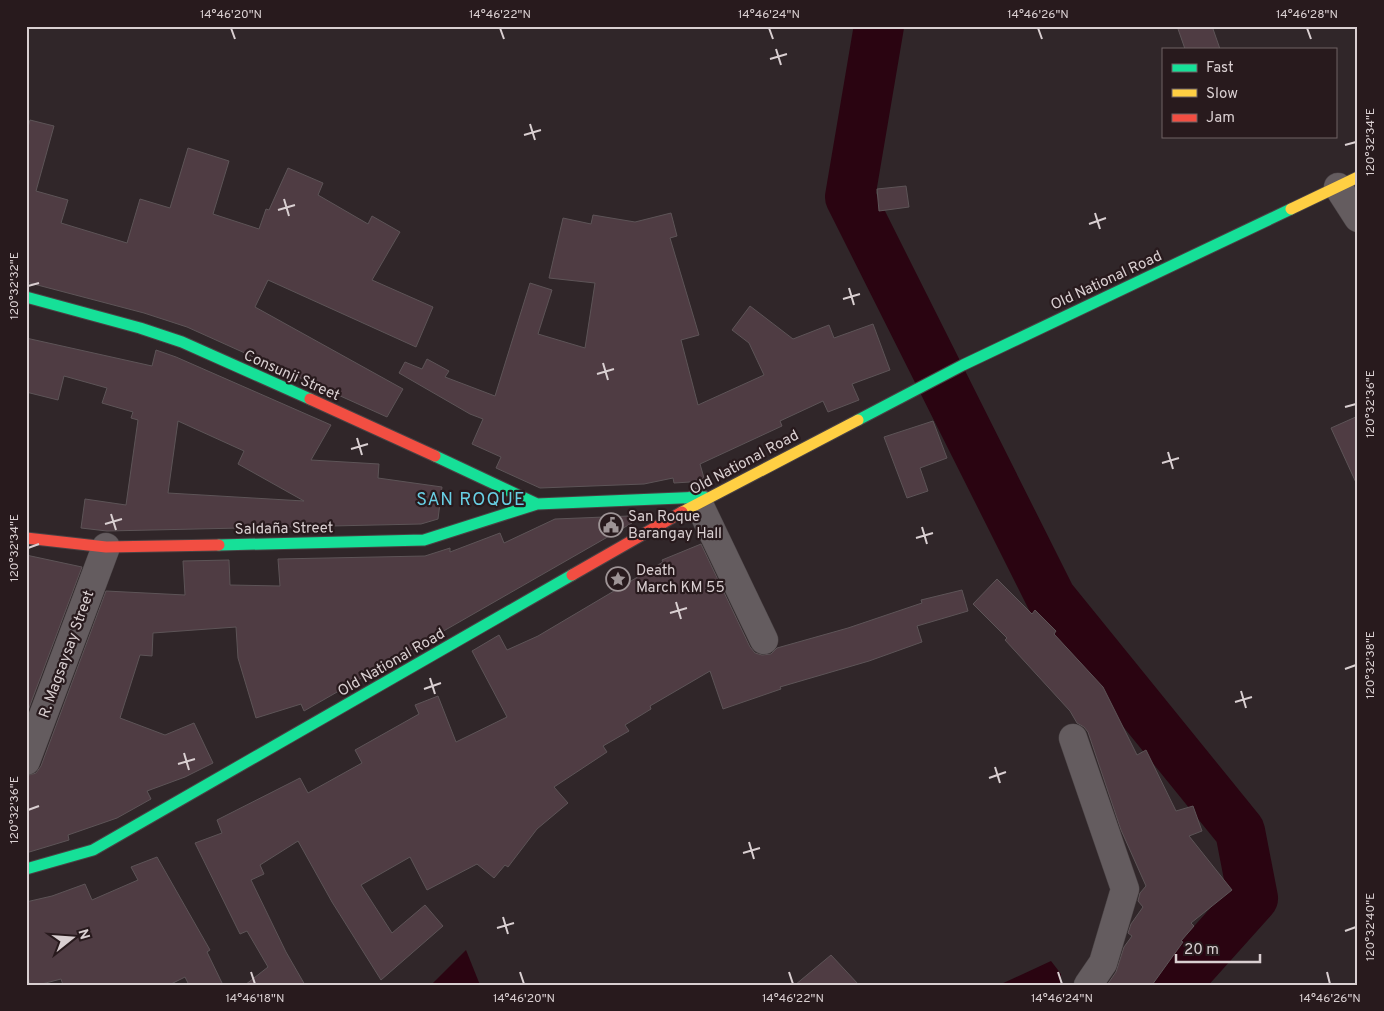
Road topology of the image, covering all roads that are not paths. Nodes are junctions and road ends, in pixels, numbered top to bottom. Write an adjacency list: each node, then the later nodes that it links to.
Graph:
1 (1348, 182): 2 (street); 4 (main road, Old National Road)
2 (1358, 218)
3 (26, 296): 5 (main road, Consunji Street)
4 (703, 499): 5 (main road); 8 (street); 11 (main road, Old National Road)
5 (537, 504): 7 (main road, Saldaña Street)
6 (26, 538): 7 (main road, Saldaña Street)
7 (106, 547): 10 (street, R. Magsaysay Street)
8 (764, 640)
9 (1073, 738): 12 (street)
10 (26, 761)
11 (26, 869)
12 (1088, 985)

